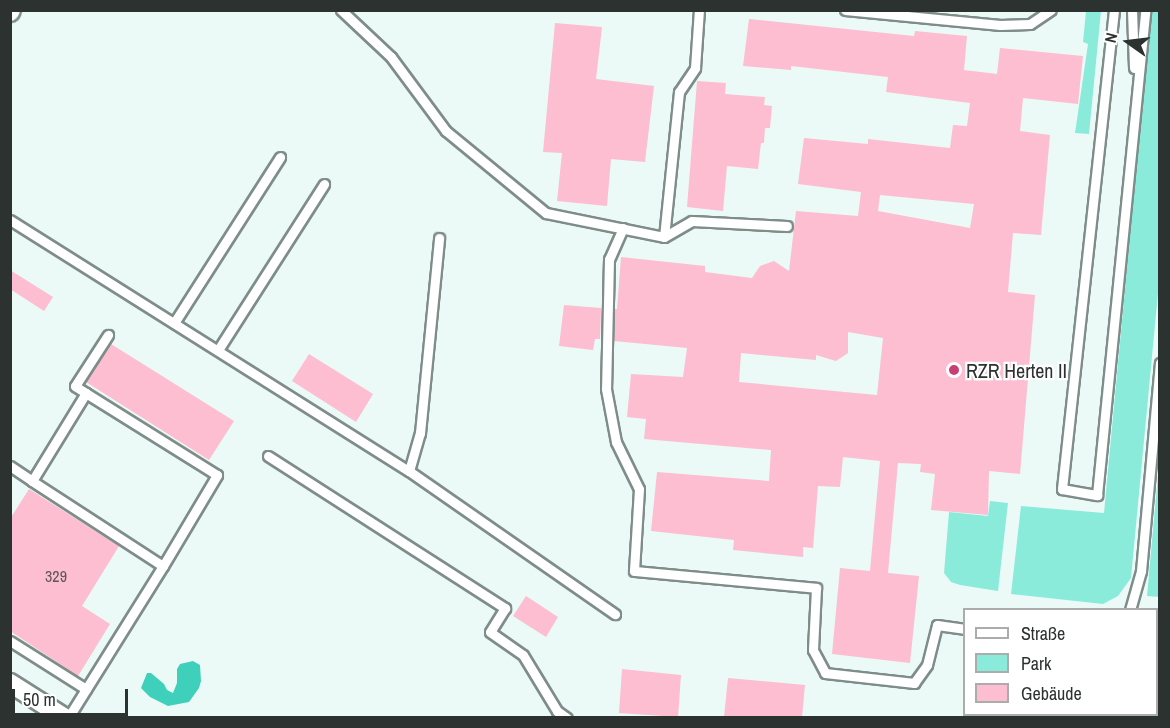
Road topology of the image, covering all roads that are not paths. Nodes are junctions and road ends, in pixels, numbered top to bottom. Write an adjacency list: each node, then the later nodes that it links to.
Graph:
1 (341, 10): 13 (lane)
2 (699, 10): 14 (lane)
3 (845, 10): 4 (lane)
4 (1051, 10)
5 (1114, 10): 8 (lane)
6 (1132, 10): 8 (lane)
7 (1145, 10): 8 (lane)
8 (1135, 112)
9 (280, 157): 16 (lane)
10 (324, 184): 18 (lane)
11 (10, 220): 16 (lane)
12 (787, 226): 14 (lane)
13 (623, 228): 14 (lane); 28 (lane)
14 (664, 237)
15 (439, 238): 23 (lane)
16 (174, 323): 18 (lane)
17 (108, 335): 20 (lane)
18 (218, 350): 23 (lane)
19 (1160, 363): 26 (lane)
20 (86, 393): 24 (lane); 25 (lane)
21 (268, 456): 32 (lane)
22 (10, 466): 24 (lane)
23 (409, 471): 27 (lane)
24 (32, 481): 25 (lane)
25 (163, 566): 31 (lane)
26 (1130, 608)
27 (615, 614)
28 (963, 629)
29 (10, 641): 31 (lane)
30 (10, 683): 33 (street)
31 (86, 689): 33 (lane)
32 (555, 714): 34 (lane)
33 (66, 717)
34 (567, 717)

